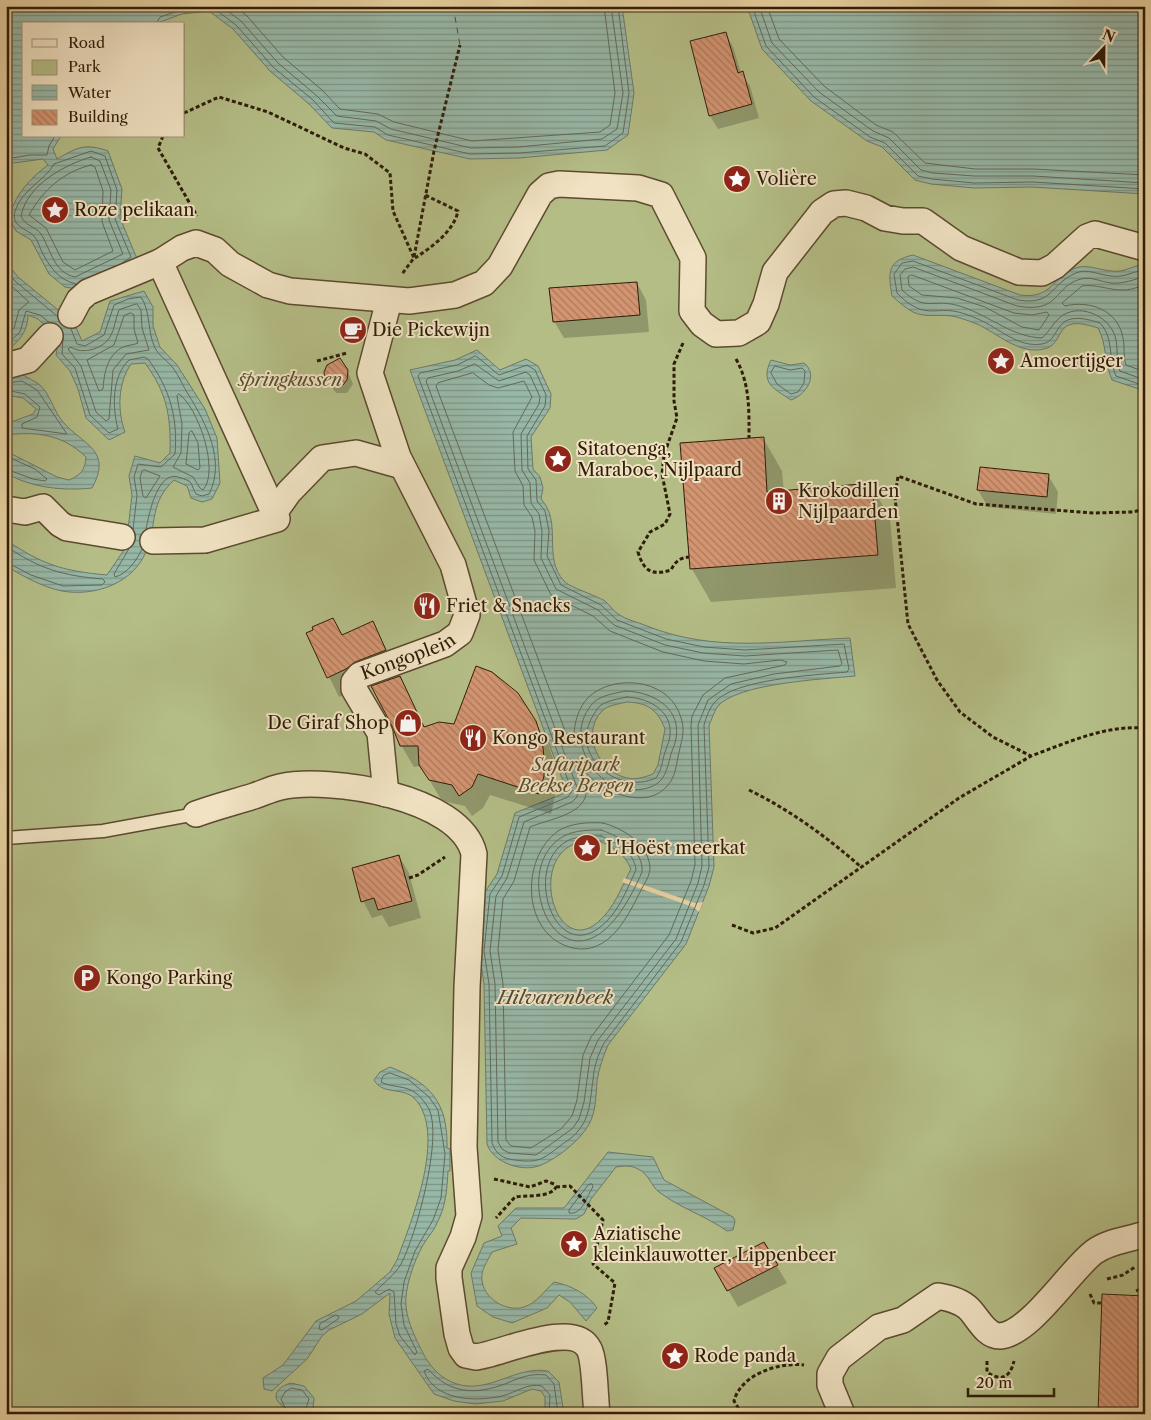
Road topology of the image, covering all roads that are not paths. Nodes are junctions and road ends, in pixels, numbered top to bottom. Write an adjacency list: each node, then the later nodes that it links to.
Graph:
1 (1145, 248): 3 (street)
2 (160, 262): 3 (street); 4 (street); 9 (street)
3 (387, 300): 7 (street, Kongoplein)
4 (71, 314)
5 (50, 336): 6 (street)
6 (6, 366)
7 (402, 466): 9 (street); 12 (street, Kongoplein)
8 (6, 509): 10 (street)
9 (274, 513): 11 (street)
10 (122, 537)
11 (153, 542)
12 (386, 794): 13 (street); 16 (street)
13 (196, 814): 14 (lane)
14 (6, 838)
15 (1145, 1234): 17 (street)
16 (597, 1414)
17 (842, 1414)

